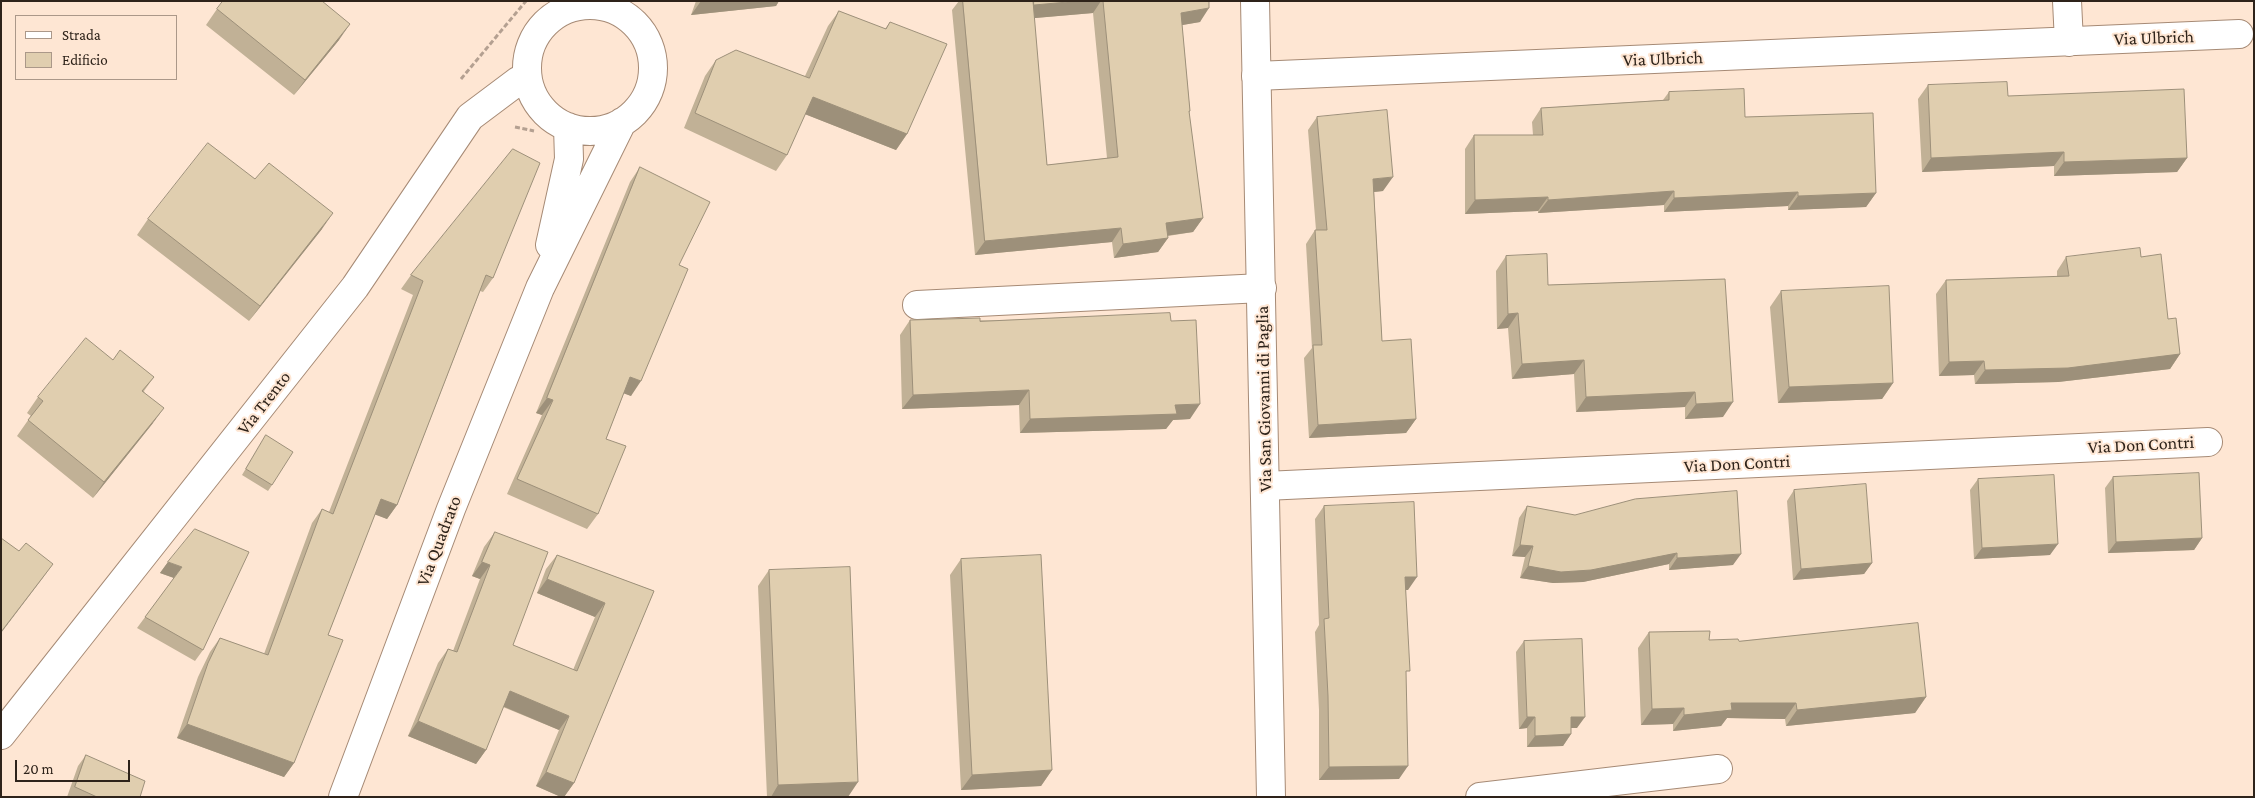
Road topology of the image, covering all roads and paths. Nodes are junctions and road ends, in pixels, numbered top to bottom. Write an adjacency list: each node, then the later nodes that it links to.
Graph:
1 (1255, 1): 6 (street, Via San Giovanni di Paglia)
2 (2067, 1): 5 (street)
3 (616, 5): 7 (street, Via Quadrato); 8 (street, Via Quadrato)
4 (2239, 34): 5 (street, Via Ulbrich)
5 (2069, 42): 6 (street, Via Ulbrich)
6 (1256, 76): 11 (street, Via San Giovanni di Paglia)
7 (527, 77): 9 (street, Via Quadrato); 15 (street, Via Trento)
8 (622, 122): 9 (street, Via Quadrato); 10 (street, Via Quadrato)
9 (568, 127): 10 (street, Via Quadrato)
10 (540, 288): 17 (street, Via Quadrato)
11 (1262, 288): 12 (street); 14 (street, Via San Giovanni di Paglia)
12 (917, 305)
13 (2208, 442): 14 (street, Via Don Contri)
14 (1265, 486): 18 (street, Via San Giovanni di Paglia)
15 (1, 735)
16 (1718, 769): 19 (street)
17 (343, 797)
18 (1271, 797)
19 (1480, 797)

